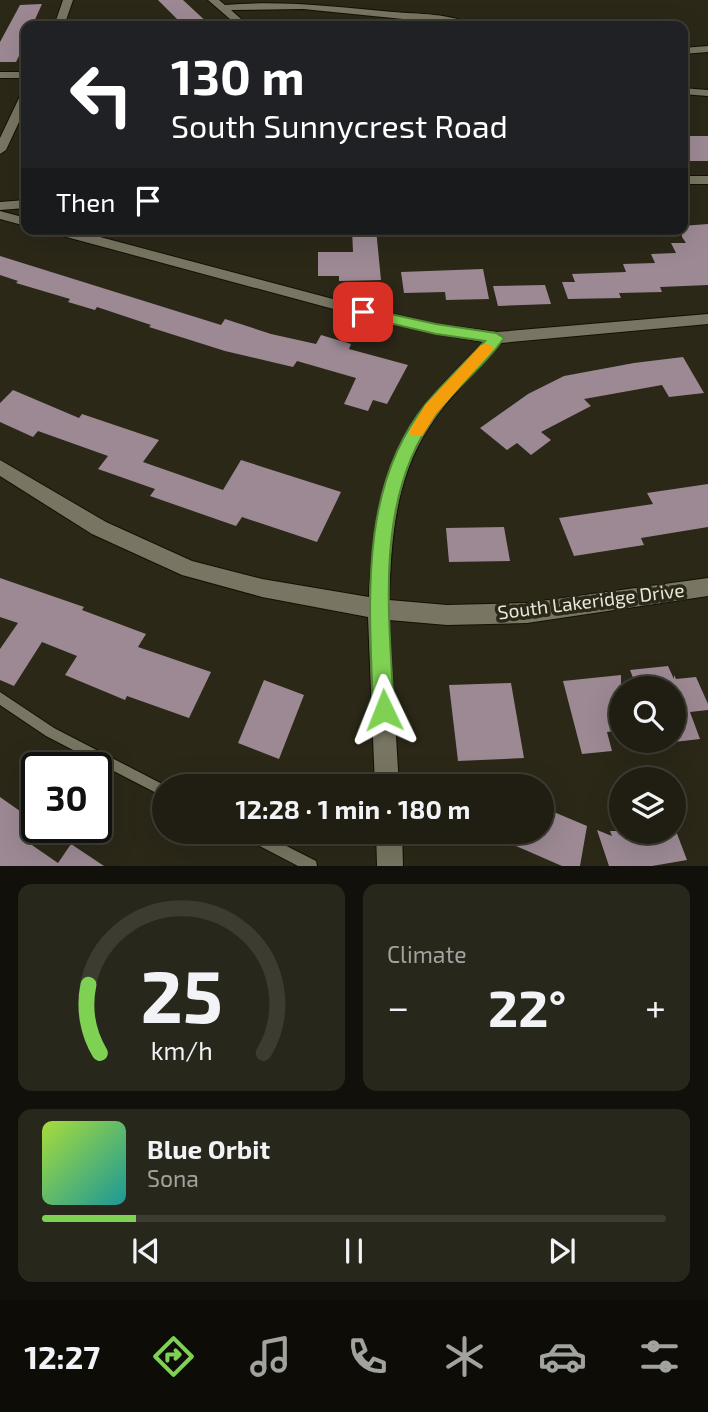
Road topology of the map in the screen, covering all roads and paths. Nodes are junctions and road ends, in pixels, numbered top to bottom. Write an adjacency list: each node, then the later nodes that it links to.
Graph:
1 (68, 0): 4 (street)
2 (214, 0): 3 (street)
3 (223, 8): 5 (street); 6 (street)
4 (60, 21)
5 (238, 21)
6 (446, 21)
7 (708, 49): 8 (street)
8 (688, 51)
9 (0, 75): 10 (street)
10 (21, 75)
11 (688, 91): 12 (street)
12 (708, 93)
13 (21, 106): 14 (street)
14 (0, 150)
15 (688, 180): 16 (street)
16 (708, 180)
17 (21, 204): 18 (street)
18 (0, 206)
19 (0, 215): 20 (street)
20 (21, 221)
21 (75, 235): 23 (street)
22 (708, 319): 23 (street)
23 (496, 338): 26 (street)
24 (0, 467): 26 (street, South Lakeridge Drive)
25 (708, 587): 26 (street, South Lakeridge Drive)
26 (379, 609): 28 (street)
27 (0, 698): 29 (lane)
28 (386, 774)
29 (152, 785)
30 (268, 844): 32 (lane)
31 (389, 844): 33 (street)
32 (311, 866)
33 (390, 866)

